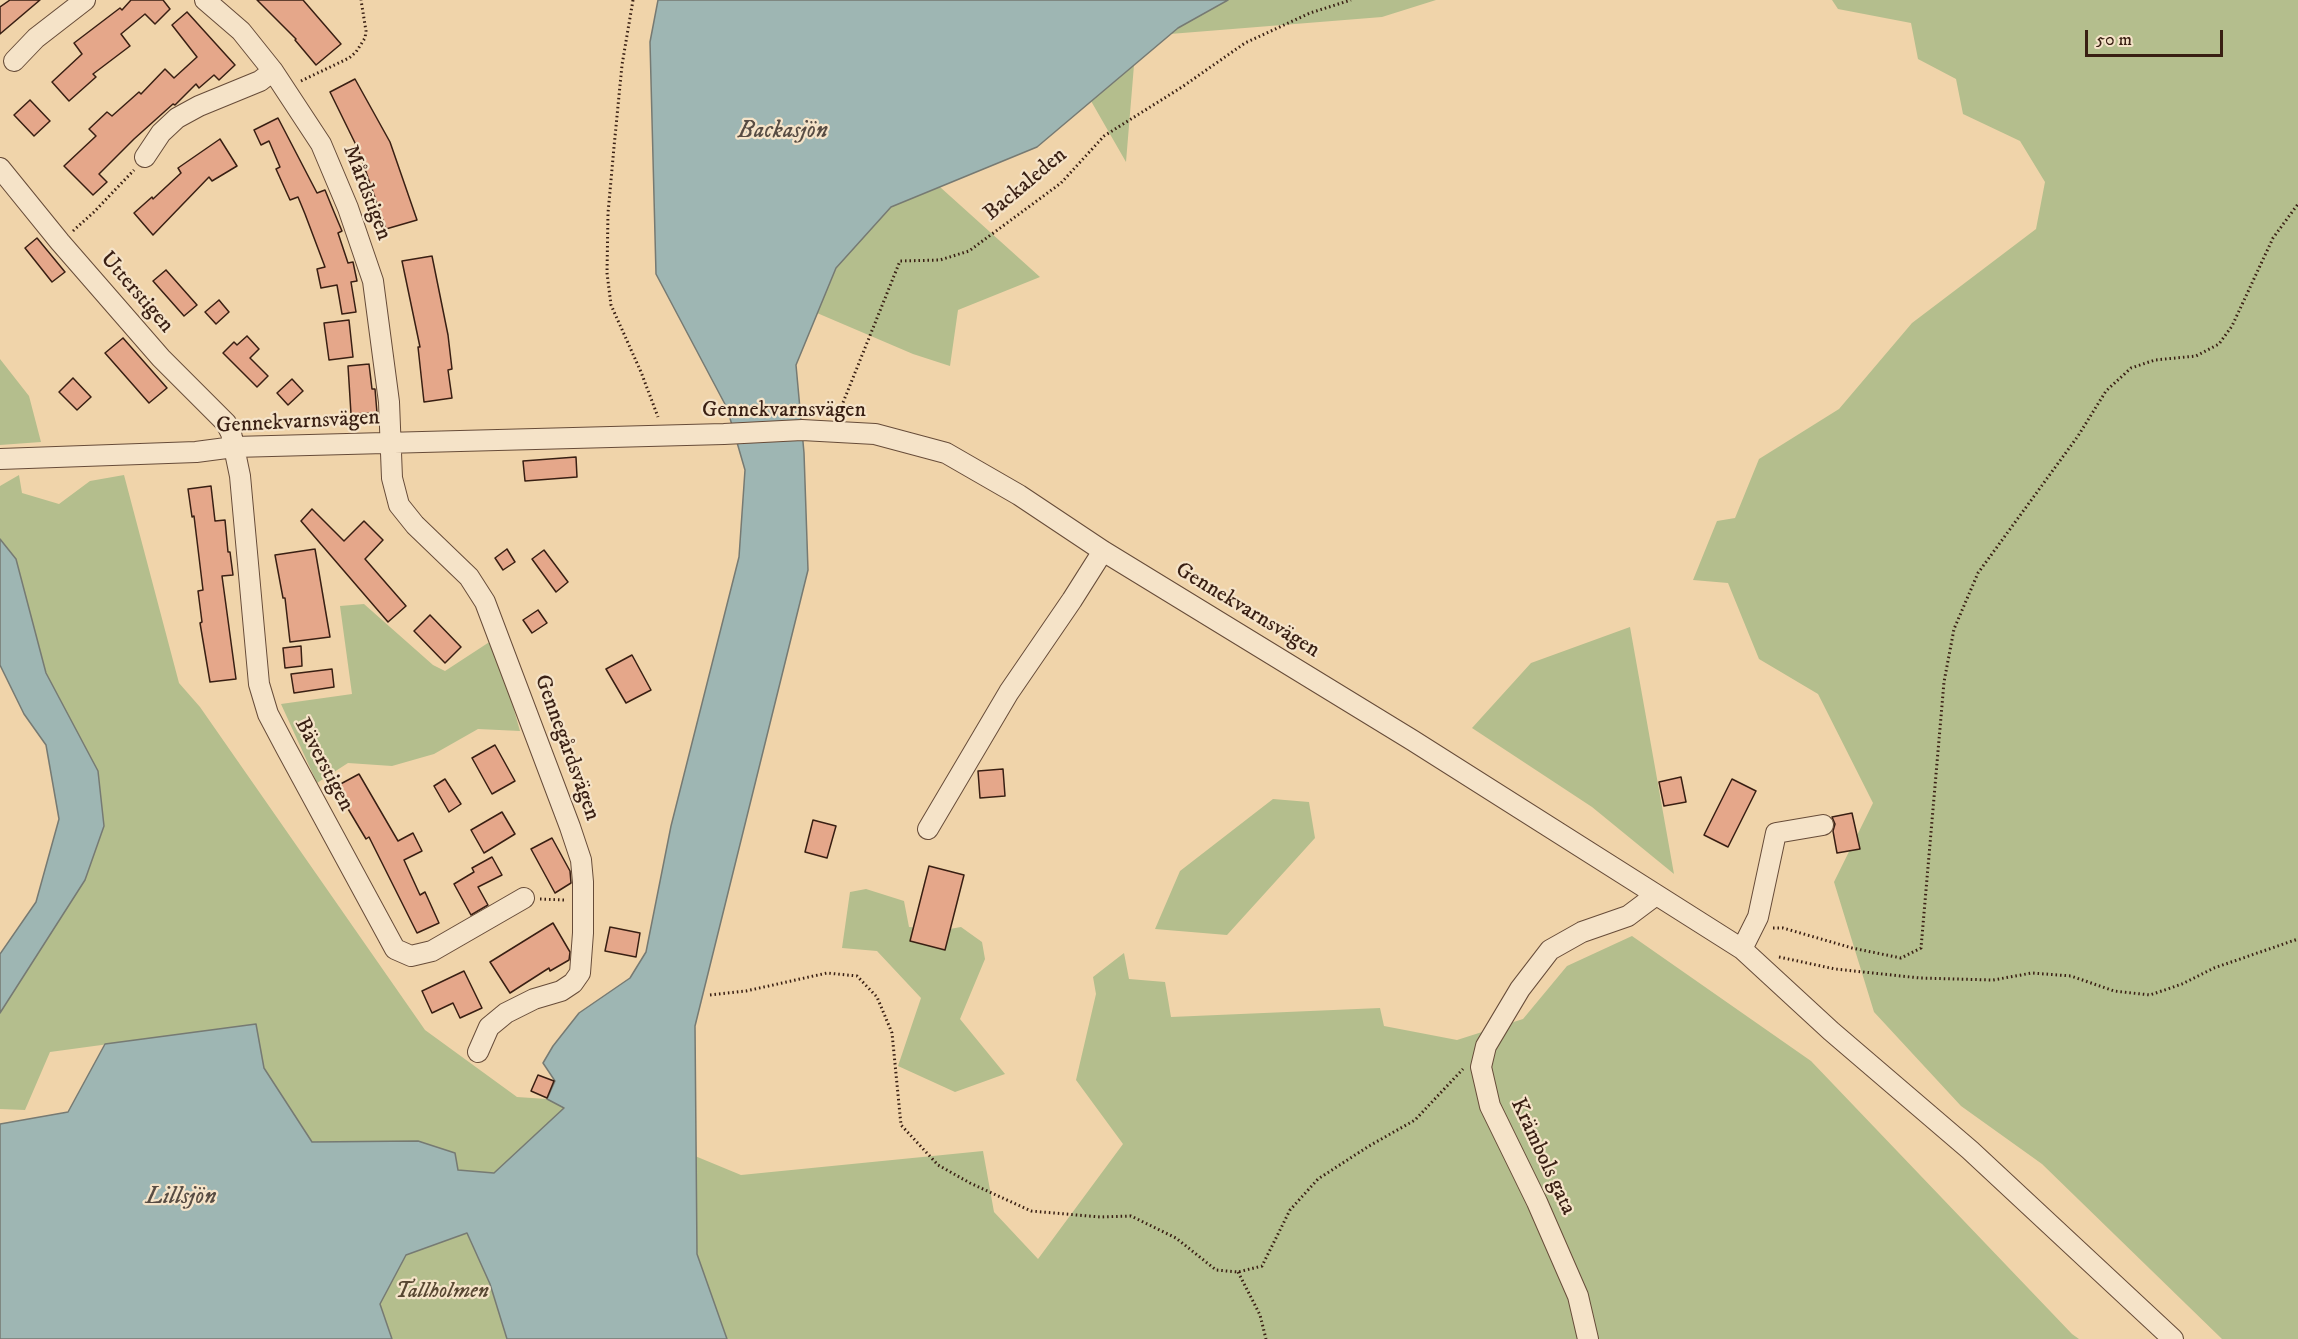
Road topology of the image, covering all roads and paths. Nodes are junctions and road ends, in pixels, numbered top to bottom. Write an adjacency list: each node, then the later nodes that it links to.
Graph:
1 (85, 0): 6 (street)
2 (205, 0): 7 (street, Mårdstigen)
3 (361, 0): 8 (path)
4 (633, 0): 14 (path)
5 (1351, 0): 13 (path, Backaleden)
6 (14, 61)
7 (273, 71): 8 (street, Mårdstigen); 9 (street)
8 (286, 89): 15 (street, Mårdstigen)
9 (145, 157): 12 (path)
10 (0, 168): 12 (street, Utterstigen)
11 (2298, 204): 24 (path)
12 (60, 242): 16 (street, Utterstigen)
13 (831, 431): 14 (street, Gennekvarnsvägen); 18 (street, Gennekvarnsvägen)
14 (666, 436): 15 (street, Gennekvarnsvägen)
15 (390, 442): 16 (street, Gennekvarnsvägen); 23 (street, Gennegårdsvägen)
16 (234, 447): 17 (street, Gennekvarnsvägen); 22 (street, Bäverstigen)
17 (0, 459)
18 (1103, 551): 20 (street); 21 (street, Gennekvarnsvägen)
19 (1823, 825): 24 (street)
20 (928, 829)
21 (1656, 895): 26 (street, Gennekvarnsvägen); 30 (street, Krämbols gata)
22 (524, 898): 23 (path)
23 (583, 901): 29 (street, Gennegårdsvägen)
24 (1753, 927): 26 (street)
25 (2298, 939): 27 (path)
26 (1742, 949): 34 (street, Gennekvarnsvägen)
27 (1777, 957)
28 (710, 995): 31 (path)
29 (478, 1052)
30 (1484, 1054): 31 (path); 33 (street, Krämbols gata)
31 (1238, 1272): 32 (path)
32 (1266, 1339)
33 (1588, 1339)
34 (2173, 1339)

